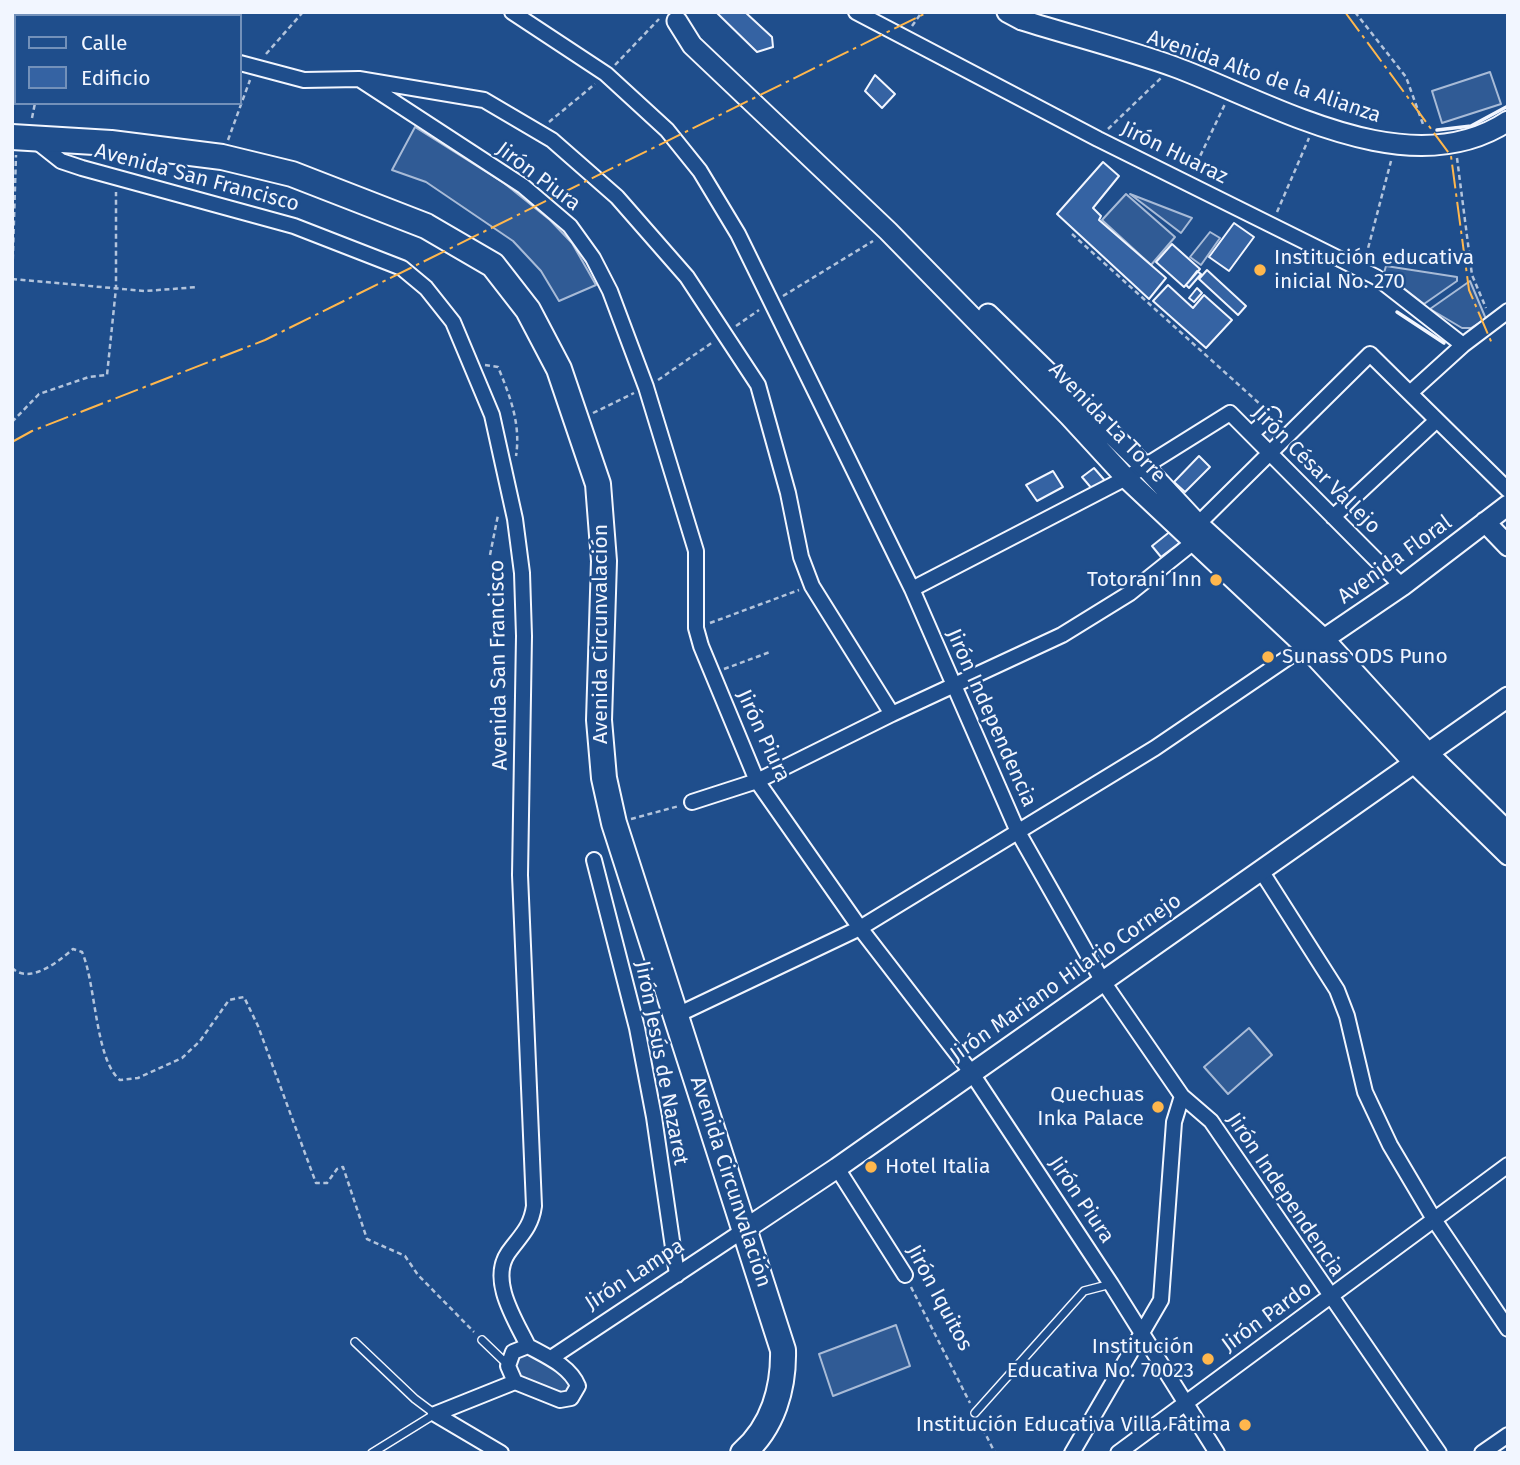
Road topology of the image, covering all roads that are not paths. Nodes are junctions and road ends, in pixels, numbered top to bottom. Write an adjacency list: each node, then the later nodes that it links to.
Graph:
1 (512, 12): 25 (street, Jirón Independencia)
2 (856, 12): 10 (street, Jirón Huaraz)
3 (1016, 15): 7 (main road, Avenida Alto de la Alianza)
4 (671, 17): 16 (main road, Avenida La Torre); 17 (main road, Avenida La Torre)
5 (242, 64): 6 (street)
6 (359, 79): 29 (street); 31 (street, Jirón Piura)
7 (1508, 121)
8 (20, 138): 40 (highway, Avenida Circunvalación); 55 (street, Avenida San Francisco)
9 (1508, 311): 10 (street)
10 (1462, 345): 11 (street)
11 (1410, 393): 13 (street); 15 (street)
12 (1273, 415): 14 (street)
13 (1437, 420): 18 (street); 20 (street)
14 (1251, 435): 15 (street, Jirón César Vallejo); 16 (street, Jirón César Vallejo)
15 (1270, 453): 20 (street, Jirón César Vallejo); 22 (street)
16 (1144, 466): 17 (street); 22 (main road, Avenida La Torre)
17 (1126, 478): 22 (main road, Avenida La Torre); 25 (street)
18 (1508, 490)
19 (1508, 505): 21 (main road, Avenida Floral)
20 (1333, 517): 24 (street, Jirón César Vallejo)
21 (1485, 522): 23 (main road); 24 (main road, Avenida Floral)
22 (1199, 533): 26 (main road, Avenida La Torre); 27 (street)
23 (1508, 547)
24 (1402, 586): 26 (main road, Avenida Floral)
25 (912, 589): 27 (street, Jirón Independencia)
26 (1315, 643): 30 (main road, Avenida La Torre); 33 (street)
27 (954, 684): 29 (street); 33 (street, Jirón Independencia)
28 (1508, 697): 30 (main road)
29 (892, 714): 31 (street)
30 (1422, 759): 34 (main road, Avenida La Torre); 35 (main road, Avenida La Torre); 37 (main road, Jirón Mariano Hilario Cornejo)
31 (757, 781): 32 (street); 38 (street, Jirón Piura)
32 (692, 802)
33 (1018, 832): 38 (street); 39 (street, Jirón Independencia)
34 (1508, 832)
35 (1508, 855)
36 (594, 860): 47 (street, Jirón Jesús de Nazaret)
37 (1260, 869): 39 (main road, Jirón Mariano Hilario Cornejo); 45 (street)
38 (860, 928): 40 (street); 41 (street, Jirón Piura)
39 (1102, 980): 41 (main road, Jirón Mariano Hilario Cornejo); 42 (street, Jirón Independencia)
40 (675, 1016): 46 (highway, Avenida Circunvalación)
41 (971, 1072): 44 (main road, Jirón Mariano Hilario Cornejo); 49 (street, Jirón Piura)
42 (1182, 1096): 50 (street, Jirón Independencia); 52 (street)
43 (1508, 1165): 45 (street, Jirón Pardo)
44 (837, 1168): 46 (main road, Jirón Mariano Hilario Cornejo); 48 (street, Jirón Iquitos)
45 (1435, 1221): 50 (street, Jirón Pardo); 51 (street)
46 (744, 1230): 47 (street, Jirón Lampa); 65 (highway, Avenida Circunvalación)
47 (677, 1275): 56 (street, Jirón Lampa)
48 (905, 1275)
49 (1111, 1284): 52 (street, Jirón Piura); 60 (lane)
50 (1329, 1298): 59 (street, Jirón Pardo); 69 (street, Jirón Independencia)
51 (1508, 1329)
52 (1143, 1335): 59 (street, Jirón Piura); 66 (street)
53 (482, 1340): 57 (lane)
54 (355, 1342): 61 (lane)
55 (528, 1346): 56 (street); 57 (street)
56 (551, 1358): 58 (street)
57 (508, 1366): 58 (street)
58 (515, 1382): 61 (street)
59 (1186, 1402): 67 (street, Jirón Pardo); 68 (street, Jirón Piura)
60 (975, 1413)
61 (435, 1414): 63 (lane); 64 (street)
62 (1508, 1435): 70 (street)
63 (372, 1453)
64 (501, 1453)
65 (743, 1453)
66 (1072, 1453)
67 (1118, 1453)
68 (1217, 1453)
69 (1439, 1453)
70 (1482, 1453)

